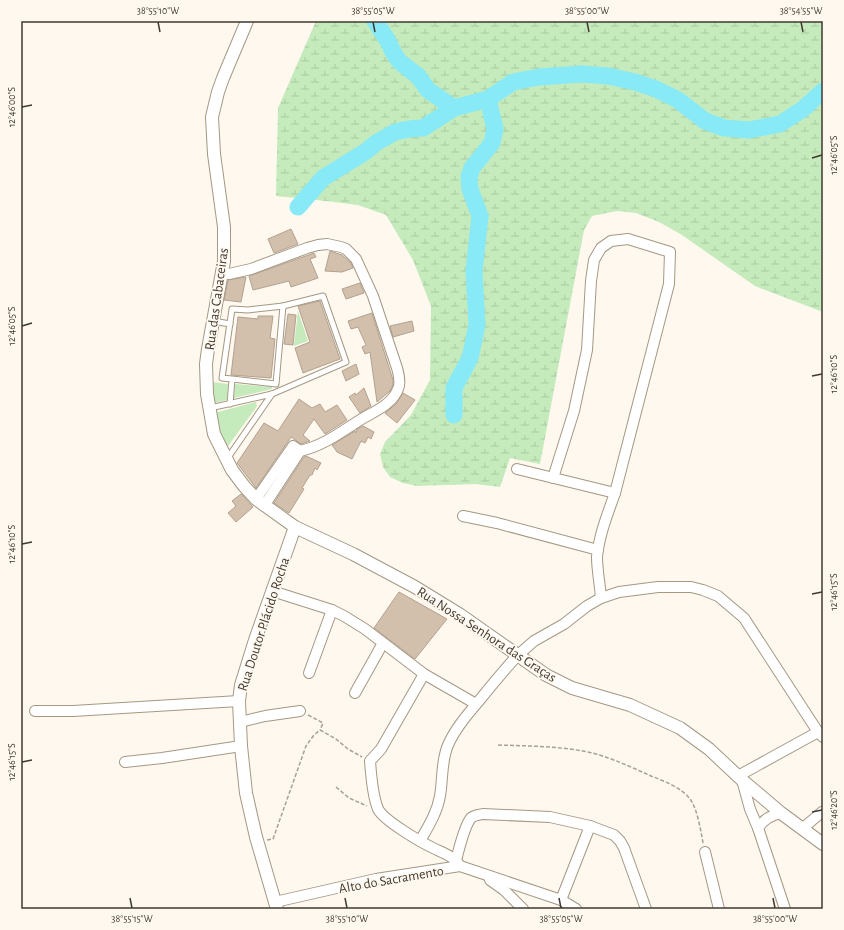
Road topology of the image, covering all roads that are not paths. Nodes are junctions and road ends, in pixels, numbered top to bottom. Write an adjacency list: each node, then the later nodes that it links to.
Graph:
1 (247, 21): 2 (street, Rua das Cabaceiras)
2 (222, 273): 4 (street, Rua das Cabaceiras); 14 (street)
3 (283, 306): 5 (lane); 6 (lane); 7 (lane)
4 (212, 321): 5 (lane); 9 (street, Rua das Cabaceiras)
5 (230, 324): 6 (lane)
6 (232, 379): 8 (lane)
7 (272, 394): 8 (lane); 10 (lane)
8 (230, 404): 9 (lane)
9 (209, 408): 10 (street, Rua das Cabaceiras)
10 (226, 460): 14 (street, Rua das Cabaceiras)
11 (517, 469): 12 (street)
12 (553, 478): 13 (street); 13 (street)
13 (615, 493): 17 (street)
14 (260, 502): 16 (street, Rua das Cabaceiras)
15 (463, 516): 17 (street)
16 (295, 528): 18 (street, Rua Doutor Plácido Rocha); 22 (street, Rua Nossa Senhora das Graças)
17 (598, 550): 19 (street)
18 (272, 591): 20 (street); 26 (street, Rua Doutor Plácido Rocha)
19 (601, 598): 22 (street); 31 (street)
20 (332, 610): 21 (street); 23 (street)
21 (383, 643): 24 (street); 25 (street)
22 (518, 654): 27 (street); 34 (street, Rua Nossa Senhora das Graças)
23 (309, 672)
24 (424, 674): 27 (street); 40 (street)
25 (355, 693)
26 (239, 701): 28 (street); 30 (street, Rua Doutor Plácido Rocha)
27 (476, 704): 40 (street)
28 (35, 711)
29 (300, 711): 30 (street)
30 (240, 722): 32 (street, Rua Doutor Plácido Rocha)
31 (820, 735): 34 (street)
32 (241, 746): 33 (street); 46 (street, Rua Doutor Plácido Rocha)
33 (125, 762)
34 (740, 778): 35 (street, Rua Nossa Senhora das Graças); 38 (street)
35 (781, 813): 38 (street); 39 (street, Rua Nossa Senhora das Graças)
36 (823, 814): 39 (street)
37 (590, 826): 43 (street, Alto do Sacramento); 45 (street); 49 (street, Alto do Sacramento)
38 (758, 828): 51 (street)
39 (803, 828): 41 (street, Rua Nossa Senhora das Graças)
40 (420, 841): 43 (street)
41 (823, 844)
42 (706, 852): 50 (street)
43 (458, 863): 44 (street); 46 (street, Alto do Sacramento)
44 (482, 874): 45 (street); 47 (street)
45 (560, 900): 48 (street)
46 (276, 906)
47 (523, 909)
48 (576, 909)
49 (646, 909)
50 (719, 909)
51 (785, 909)

